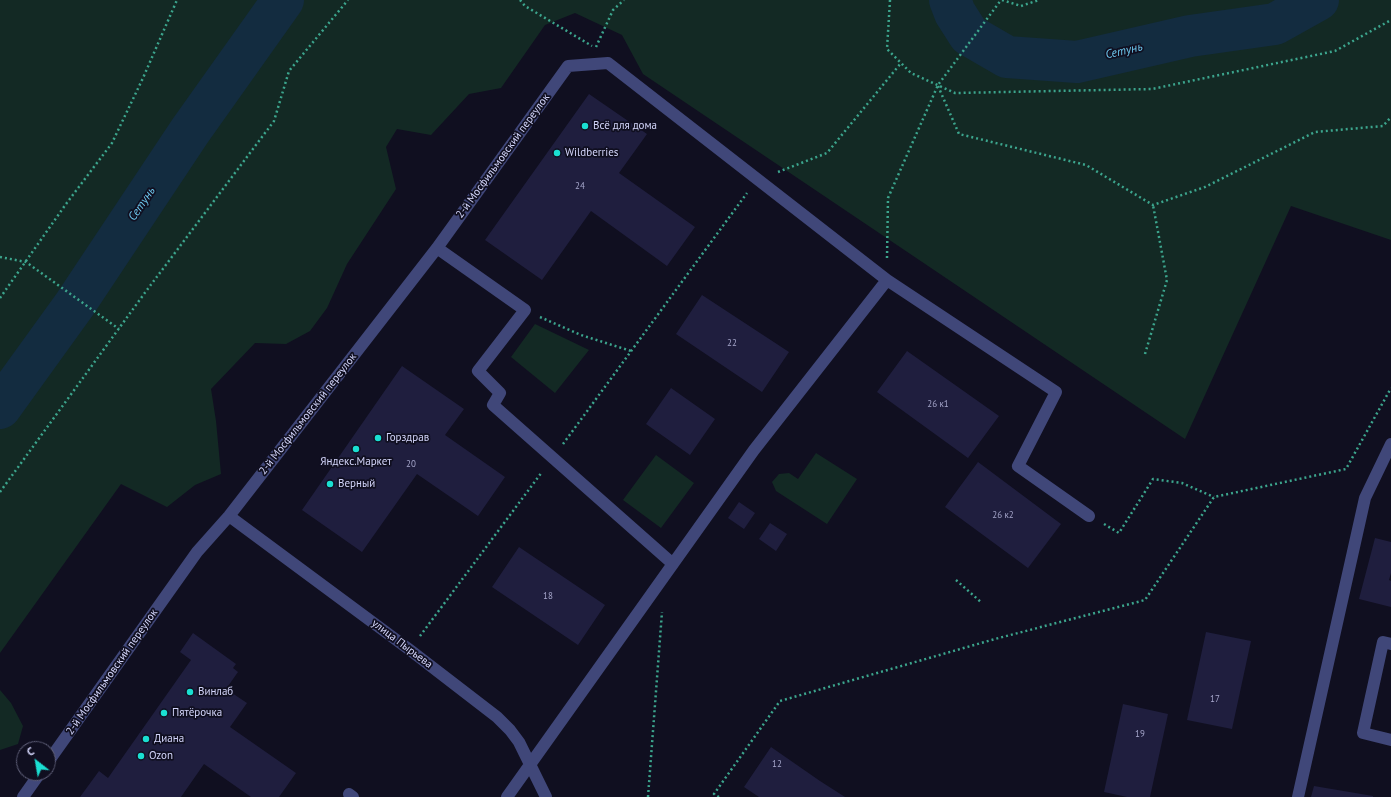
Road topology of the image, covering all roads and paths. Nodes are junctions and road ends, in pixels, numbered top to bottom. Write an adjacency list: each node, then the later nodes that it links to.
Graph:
1 (177, 0): 18 (path)
2 (348, 0): 22 (path)
3 (520, 0): 9 (path)
4 (624, 0): 9 (path)
5 (890, 0): 11 (path)
6 (1001, 0): 7 (path); 12 (path)
7 (1039, 0)
8 (1391, 20): 12 (path)
9 (596, 48): 10 (path)
10 (608, 63): 14 (street); 16 (street, 2-й Мосфильмовский переулок)
11 (901, 63): 12 (path); 14 (path)
12 (938, 86): 15 (path); 19 (path)
13 (1391, 117): 15 (path)
14 (758, 179): 19 (street); 23 (path)
15 (1153, 205): 24 (path)
16 (437, 248): 21 (street); 30 (street, 2-й Мосфильмовский переулок)
17 (0, 257): 18 (path)
18 (26, 262): 20 (path); 22 (path)
19 (887, 280): 31 (street); 32 (street)
20 (0, 298)
21 (525, 310): 23 (path); 27 (street)
22 (119, 329): 28 (path)
23 (631, 351): 27 (path)
24 (1145, 354)
25 (1391, 388): 29 (path)
26 (1391, 444): 47 (street)
27 (553, 458): 32 (street); 37 (path)
28 (0, 492)
29 (1214, 497): 31 (path); 46 (path)
30 (229, 516): 37 (street, улица Пырьева); 39 (street, 2-й Мосфильмовский переулок)
31 (1089, 516)
32 (673, 564): 40 (street)
33 (956, 580): 34 (path)
34 (982, 603)
35 (662, 607): 45 (path)
36 (1391, 644): 38 (street)
37 (410, 650): 40 (street, улица Пырьева)
38 (1391, 740)
39 (56, 751)
40 (530, 764): 43 (street); 44 (street, улица Пырьева)
41 (35, 781): 42 (street)
42 (24, 797)
43 (507, 797)
44 (546, 797)
45 (648, 797)
46 (719, 797)
47 (1298, 797)

